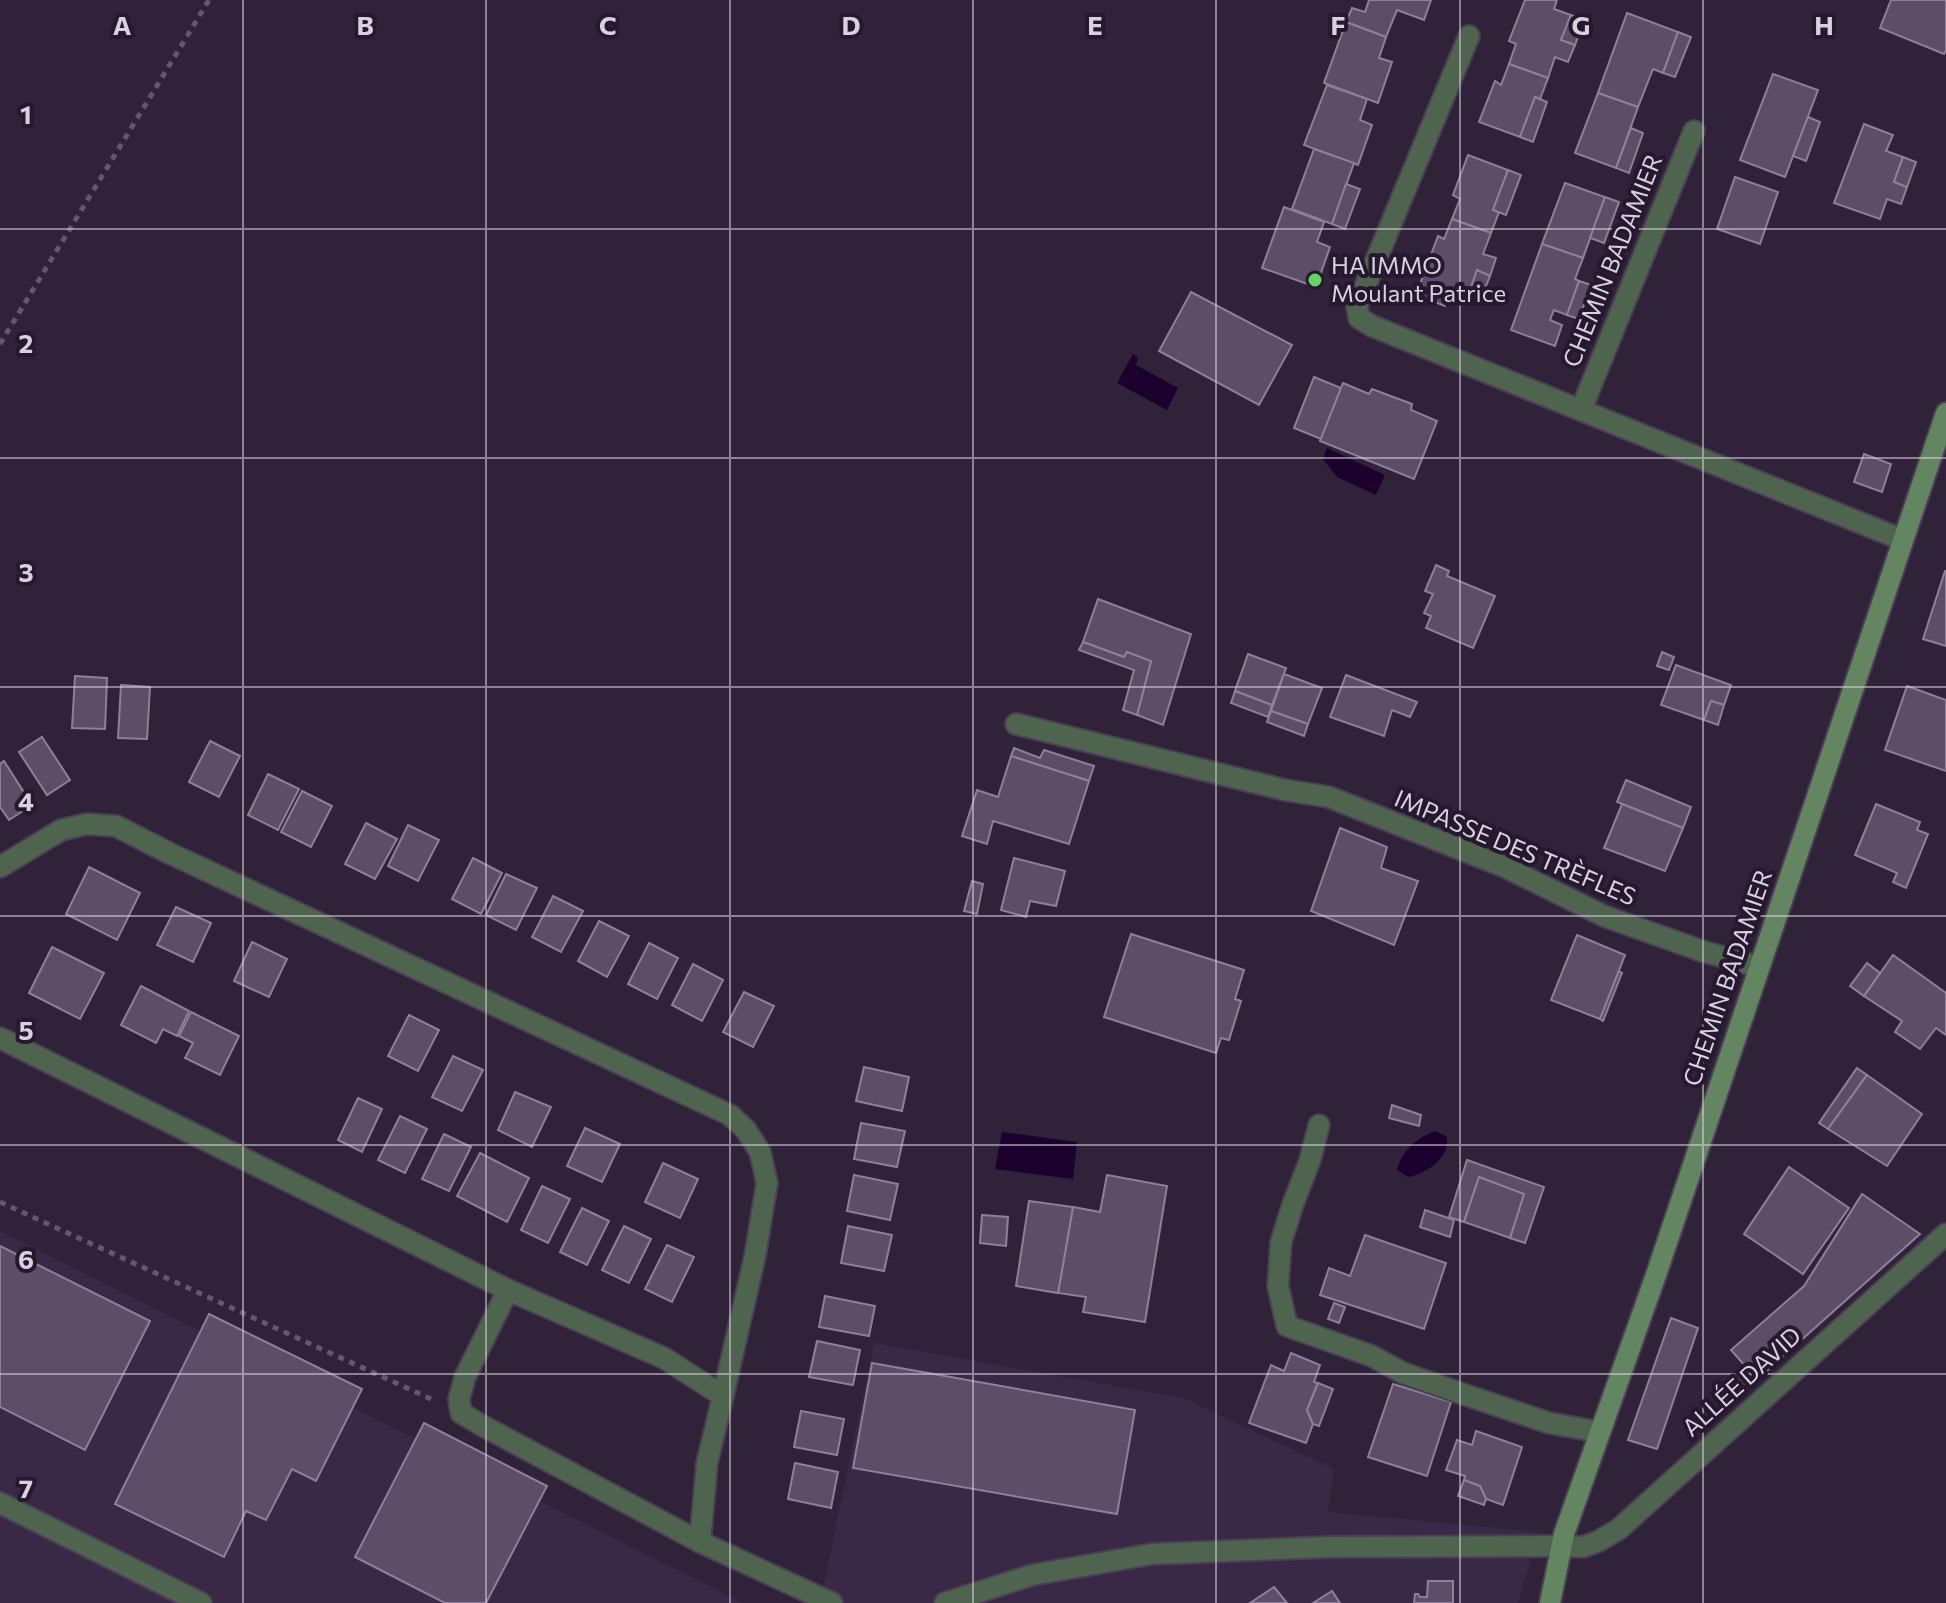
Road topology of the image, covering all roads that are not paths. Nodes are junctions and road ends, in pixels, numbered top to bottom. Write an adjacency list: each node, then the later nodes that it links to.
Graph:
1 (1469, 36): 3 (street)
2 (1694, 131): 3 (street, CHEMIN BADAMIER)
3 (1581, 410): 5 (street)
4 (1946, 413): 5 (street, CHEMIN BADAMIER)
5 (1903, 540): 8 (street, CHEMIN BADAMIER)
6 (1016, 724): 8 (street, IMPASSE DES TRÈFLES)
7 (0, 867): 13 (street)
8 (1759, 967): 14 (street, CHEMIN BADAMIER)
9 (0, 1038): 12 (street)
10 (1319, 1125): 14 (street)
11 (1946, 1234): 17 (street, ALLÉE DAVID)
12 (508, 1290): 13 (street); 16 (street)
13 (723, 1396): 16 (street)
14 (1600, 1432): 17 (street, CHEMIN BADAMIER)
15 (0, 1503): 18 (street)
16 (700, 1542): 19 (street)
17 (1562, 1546): 20 (street, ALLÉE DAVID); 21 (street, CHEMIN BADAMIER)
18 (201, 1603)
19 (832, 1603)
20 (945, 1603)
21 (1550, 1603)

